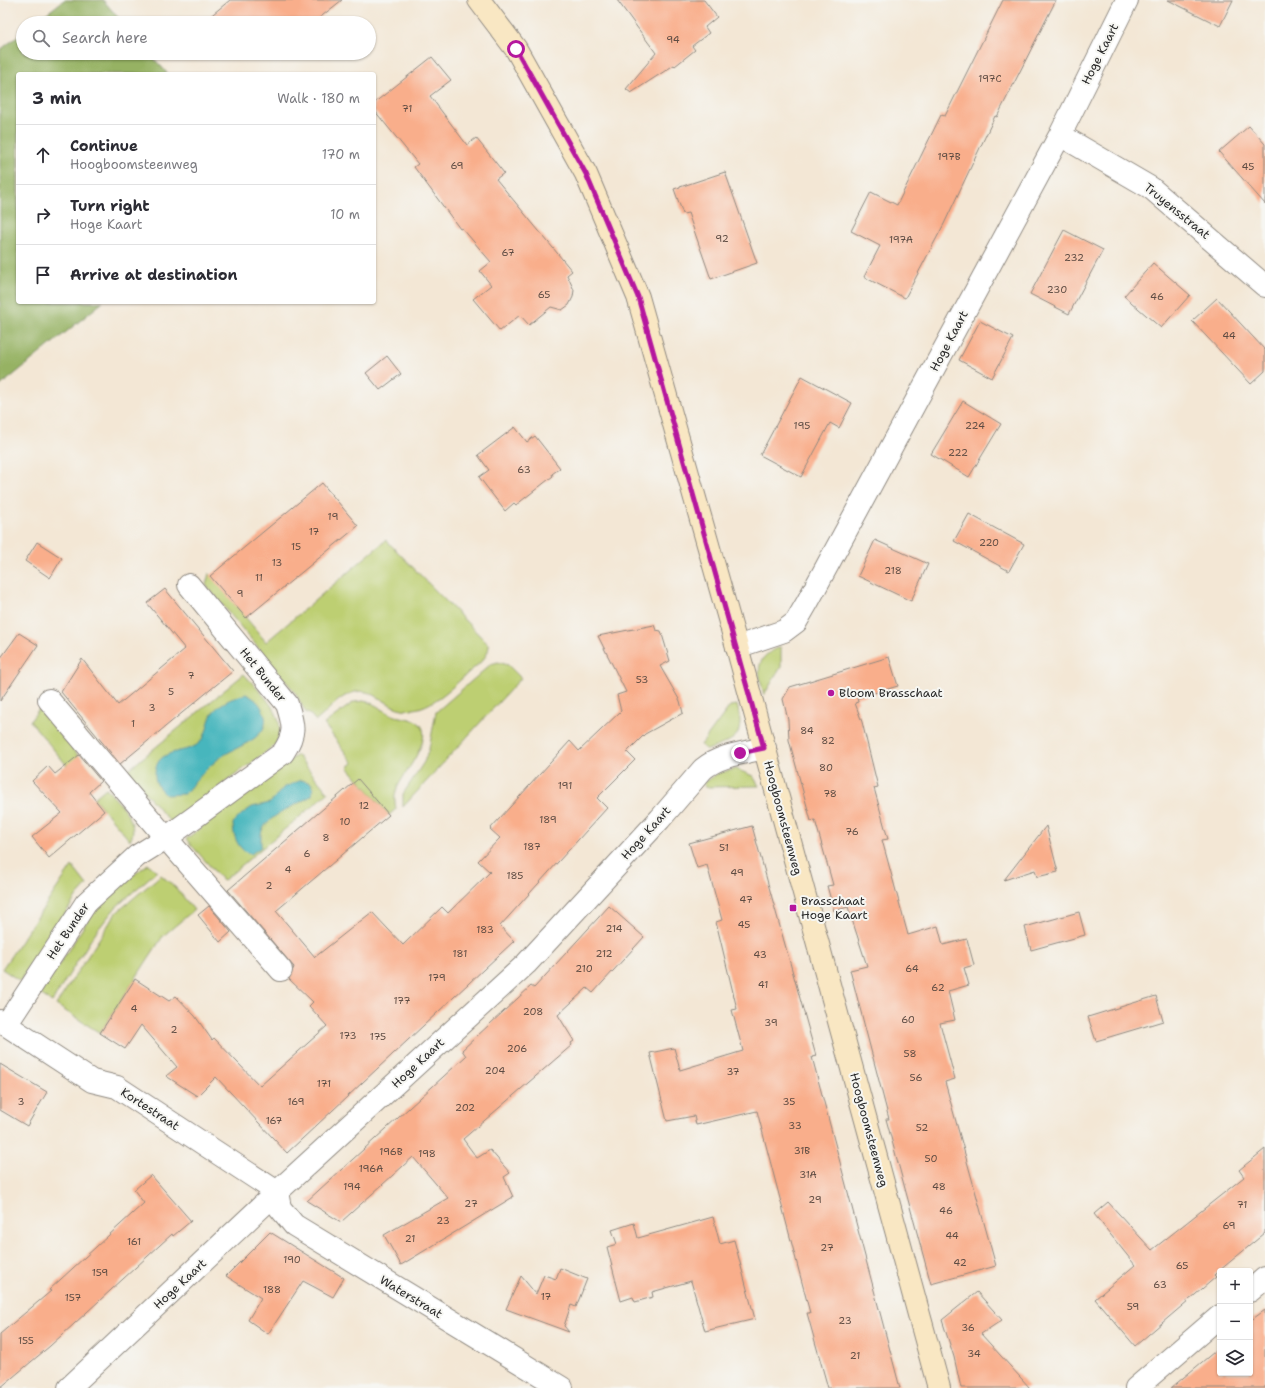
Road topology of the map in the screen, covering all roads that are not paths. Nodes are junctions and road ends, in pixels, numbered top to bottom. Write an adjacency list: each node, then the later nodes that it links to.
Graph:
1 (479, 0): 6 (street, Hoogboomsteenweg)
2 (1127, 0): 3 (street, Hoge Kaart)
3 (1060, 135): 4 (street, Truyensstraat); 6 (street, Hoge Kaart)
4 (1265, 286)
5 (190, 586): 9 (street, Het Bunder)
6 (737, 647): 8 (street, Hoogboomsteenweg)
7 (49, 700): 9 (street)
8 (764, 748): 12 (street, Hoge Kaart); 18 (street, Hoogboomsteenweg)
9 (166, 838): 10 (street); 11 (street, Het Bunder)
10 (281, 970)
11 (3, 1023): 12 (street, Kortestraat)
12 (277, 1192): 16 (street, Hoge Kaart); 17 (street, Waterstraat)
13 (1265, 1278): 14 (street)
14 (1253, 1288)
15 (1217, 1319): 19 (street)
16 (69, 1388)
17 (562, 1388)
18 (939, 1388)
19 (1136, 1388)

